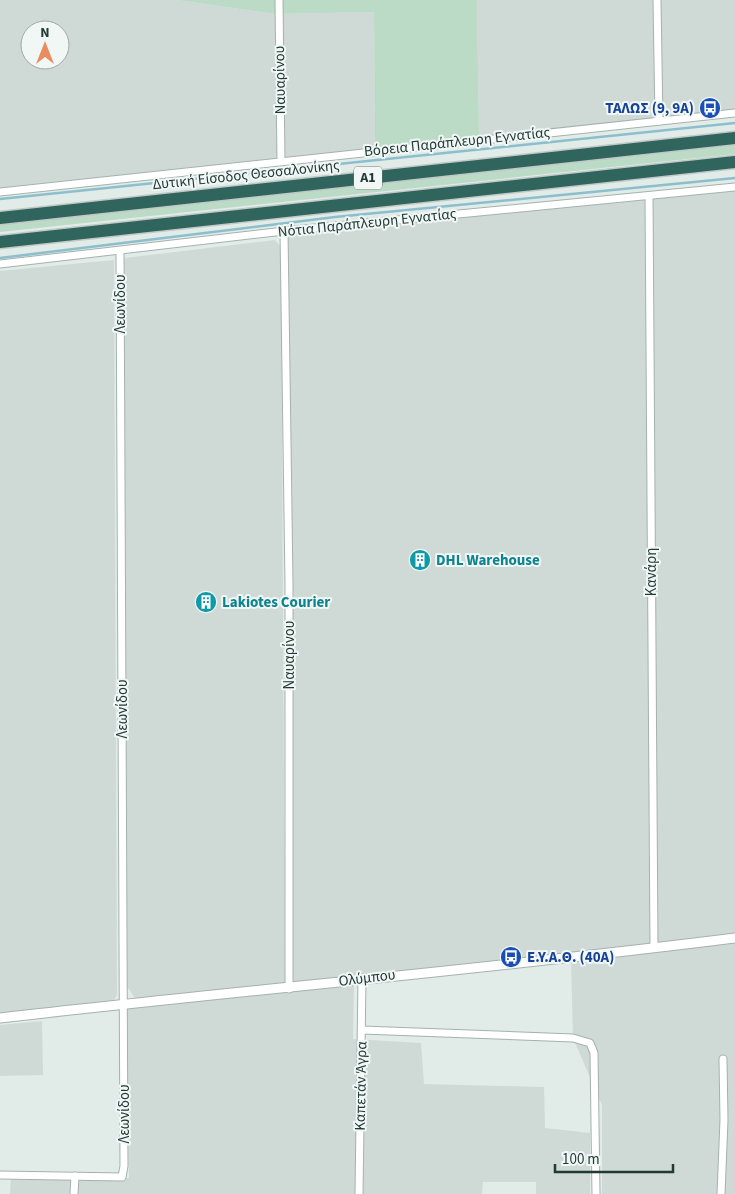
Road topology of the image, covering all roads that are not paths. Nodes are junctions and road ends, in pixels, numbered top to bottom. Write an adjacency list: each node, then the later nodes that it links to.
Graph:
1 (279, 0): 6 (street, Ναυαρίνου)
2 (657, 0): 4 (street)
3 (735, 113): 4 (street, Βόρεια Παράπλευρη Εγνατίας)
4 (658, 121): 6 (street, Βόρεια Παράπλευρη Εγνατίας)
5 (735, 138): 11 (highway, Δυτική Είσοδος Θεσσαλονίκης / Α1)
6 (281, 161): 9 (street, Βόρεια Παράπλευρη Εγνατίας)
7 (735, 162): 13 (highway, Α1)
8 (735, 187): 10 (street, Νότια Παράπλευρη Εγνατίας)
9 (0, 192)
10 (648, 196): 12 (street, Νότια Παράπλευρη Εγνατίας); 17 (street, Κανάρη)
11 (0, 218)
12 (284, 231): 14 (street, Νότια Παράπλευρη Εγνατίας); 19 (street, Ναυαρίνου)
13 (0, 242)
14 (120, 252): 15 (street, Νότια Παράπλευρη Εγνατίας); 20 (street, Λεωνίδου)
15 (0, 264)
16 (735, 938): 17 (street, Ολύμπου)
17 (654, 948): 18 (street, Ολύμπου)
18 (362, 978): 19 (street, Ολύμπου); 22 (street, Καπετάν Άγρα)
19 (289, 989): 20 (street, Ολύμπου)
20 (124, 1004): 21 (street, Ολύμπου); 25 (street, Λεωνίδου)
21 (0, 1018)
22 (362, 1030): 27 (street, Καπετάν Άγρα); 28 (street)
23 (722, 1059): 29 (street)
24 (0, 1175): 25 (street)
25 (75, 1176): 26 (street)
26 (74, 1194)
27 (360, 1194)
28 (596, 1194)
29 (721, 1194)

